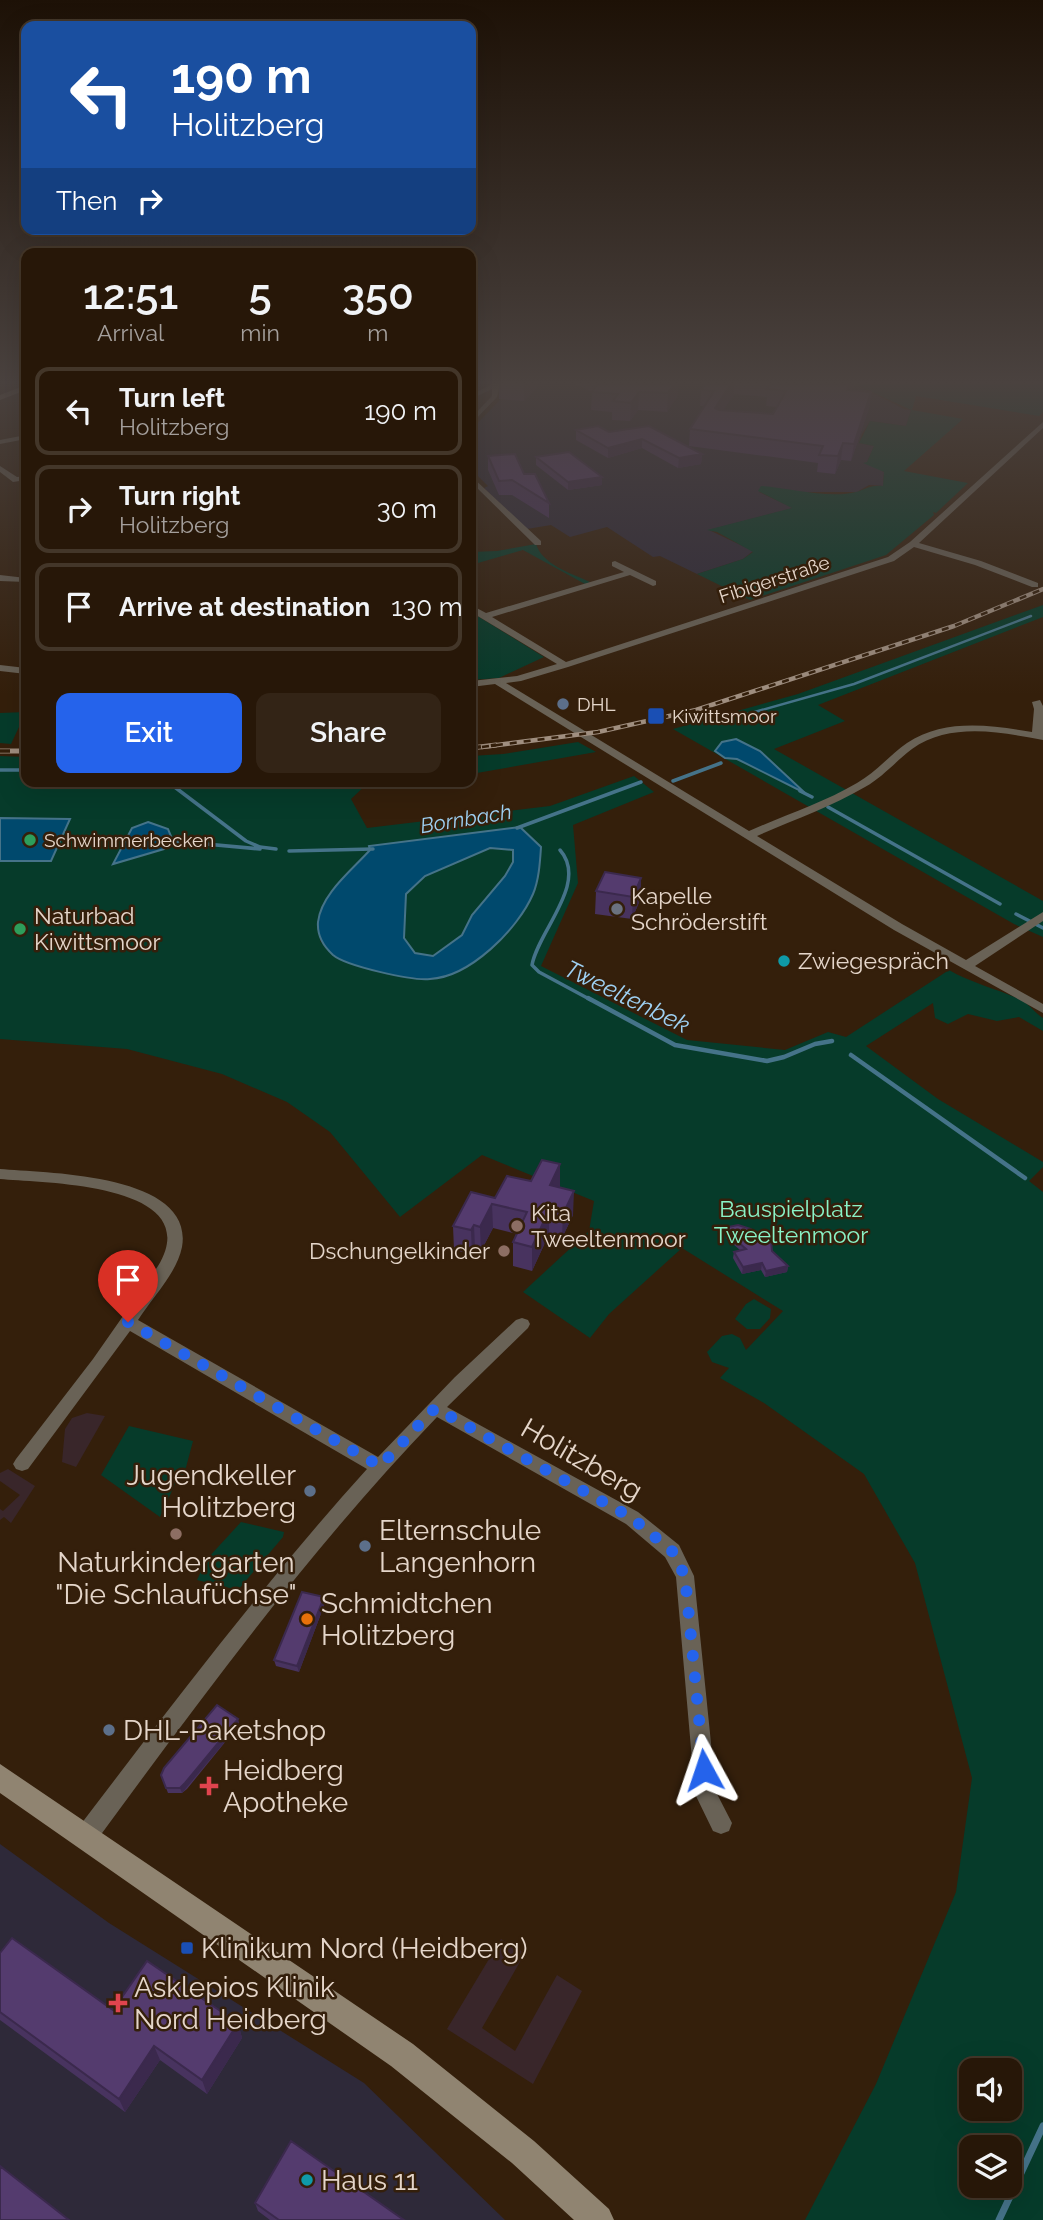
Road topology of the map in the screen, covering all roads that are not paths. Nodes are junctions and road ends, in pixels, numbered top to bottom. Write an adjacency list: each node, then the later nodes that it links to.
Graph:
1 (478, 488): 3 (street)
2 (974, 488): 4 (street, Fibigerstraße)
3 (538, 543)
4 (913, 544): 10 (street); 13 (street, Fibigerstraße)
5 (615, 564): 6 (street)
6 (631, 572): 9 (street); 12 (street)
7 (0, 578): 8 (street)
8 (21, 580)
9 (653, 583)
10 (1035, 585)
11 (476, 611): 12 (street)
12 (486, 616): 13 (street)
13 (565, 665): 16 (street, Fibigerstraße)
14 (0, 668): 15 (street)
15 (21, 670)
16 (499, 682): 17 (street, Fibigerstraße); 20 (street)
17 (476, 684)
18 (1037, 702): 19 (street)
19 (1040, 736): 20 (street)
20 (747, 836): 22 (street)
21 (1041, 917): 22 (street)
22 (966, 966): 23 (street)
23 (1043, 1009)
24 (0, 1174): 25 (street)
25 (128, 1322): 28 (street); 29 (street)
26 (522, 1324): 27 (street)
27 (435, 1408): 29 (street); 31 (street, Holitzberg)
28 (22, 1464)
29 (380, 1466): 32 (street)
30 (0, 1777): 32 (street)
31 (721, 1823)
32 (86, 1836): 33 (street)
33 (598, 2220)

